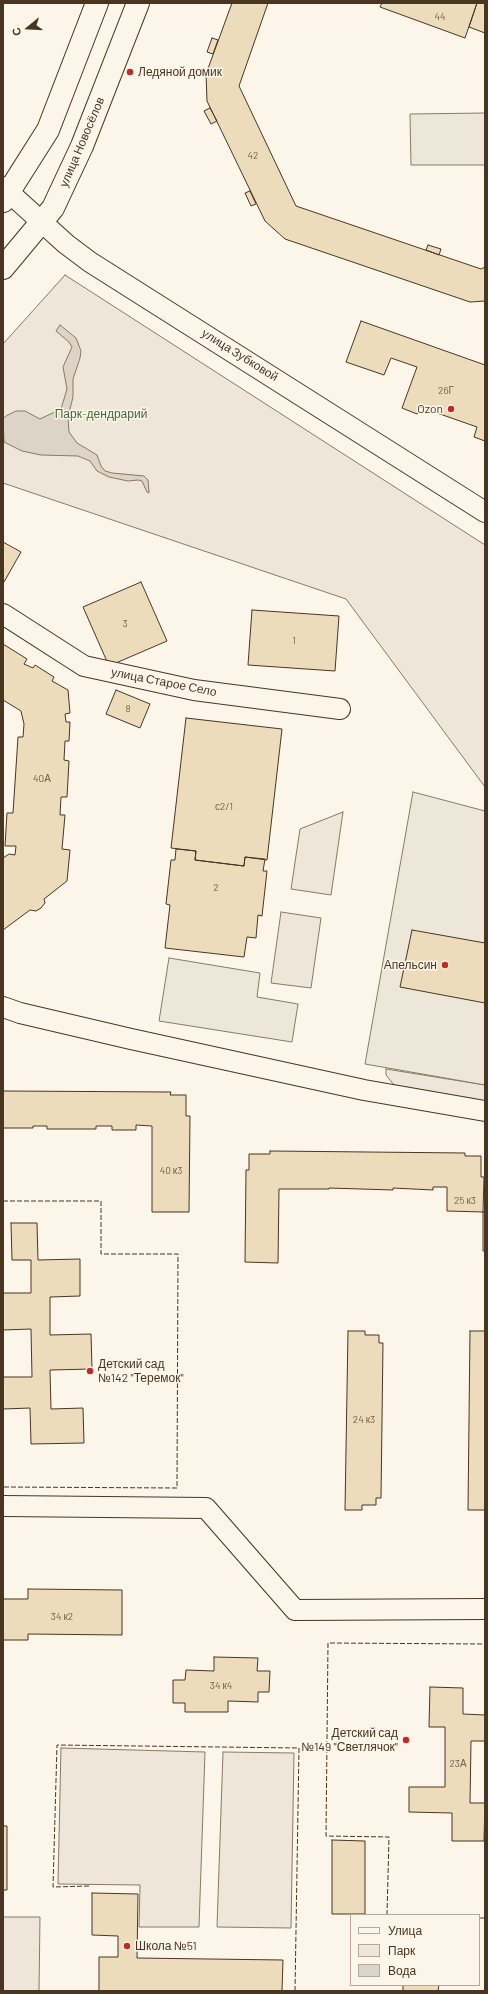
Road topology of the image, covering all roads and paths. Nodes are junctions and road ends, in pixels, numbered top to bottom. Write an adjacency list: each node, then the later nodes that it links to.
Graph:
1 (97, 3): 3 (main road)
2 (138, 3): 4 (main road, улица Новосёлов)
3 (5, 194): 4 (street, улица Зубковой)
4 (42, 222): 5 (main road, улица Новосёлов); 6 (street, улица Зубковой)
5 (3, 268)
6 (485, 512)
7 (3, 614): 8 (street, улица Старое Село)
8 (340, 709)
9 (3, 1007): 10 (street)
10 (485, 1111)
11 (3, 1506): 12 (street)
12 (485, 1608)

